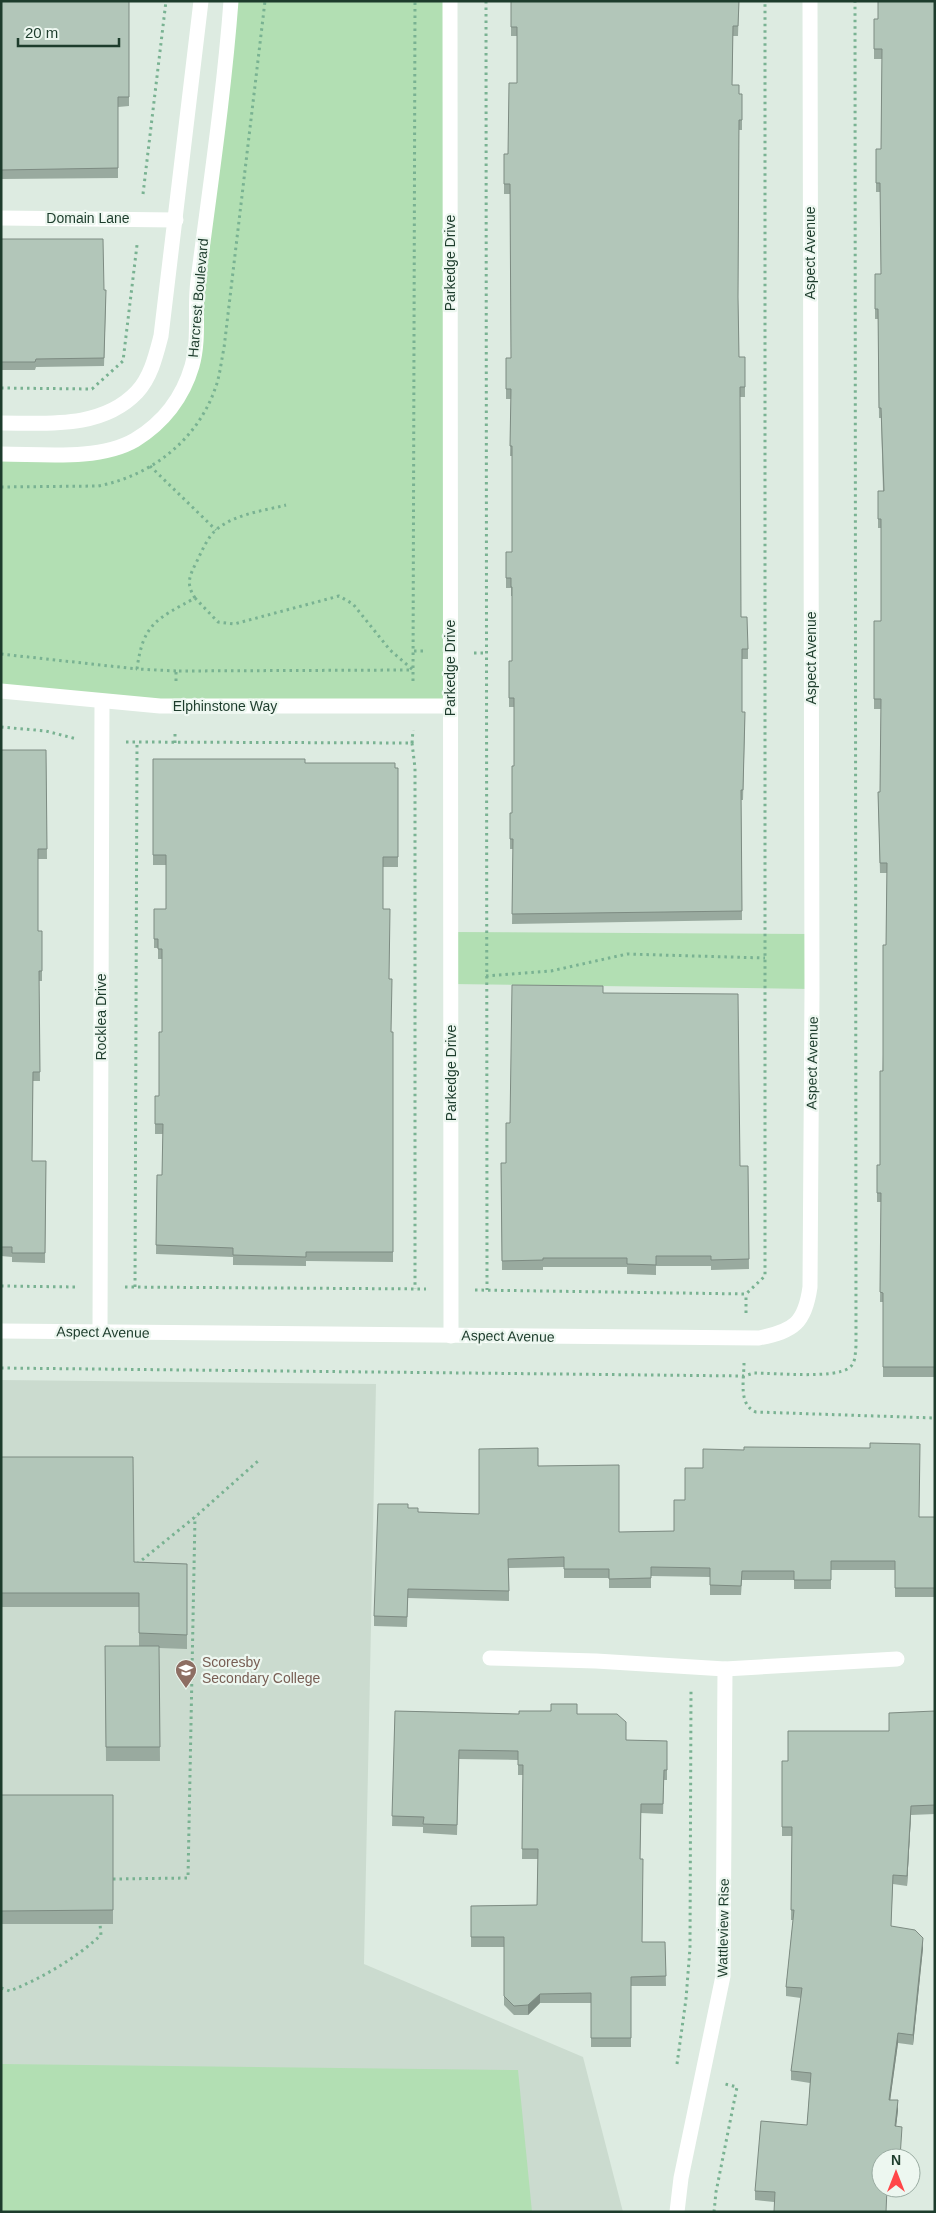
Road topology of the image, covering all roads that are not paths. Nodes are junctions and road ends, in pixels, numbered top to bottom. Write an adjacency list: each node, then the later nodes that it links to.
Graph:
1 (201, 1): 6 (street)
2 (231, 1): 8 (street, Harcrest Boulevard)
3 (450, 1): 11 (street, Parkedge Drive)
4 (810, 1): 14 (street, Aspect Avenue)
5 (1, 218): 6 (street, Domain Lane)
6 (176, 220): 7 (street)
7 (1, 423)
8 (1, 454)
9 (1, 691): 10 (street, Elphinstone Way)
10 (102, 702): 11 (street, Elphinstone Way); 13 (street, Rocklea Drive)
11 (450, 706): 14 (street, Parkedge Drive)
12 (1, 1331): 13 (street, Aspect Avenue)
13 (100, 1332): 14 (street, Aspect Avenue)
14 (451, 1336)
15 (490, 1658): 17 (street)
16 (897, 1659): 17 (street)
17 (725, 1669): 18 (street, Wattleview Rise)
18 (677, 2212)

